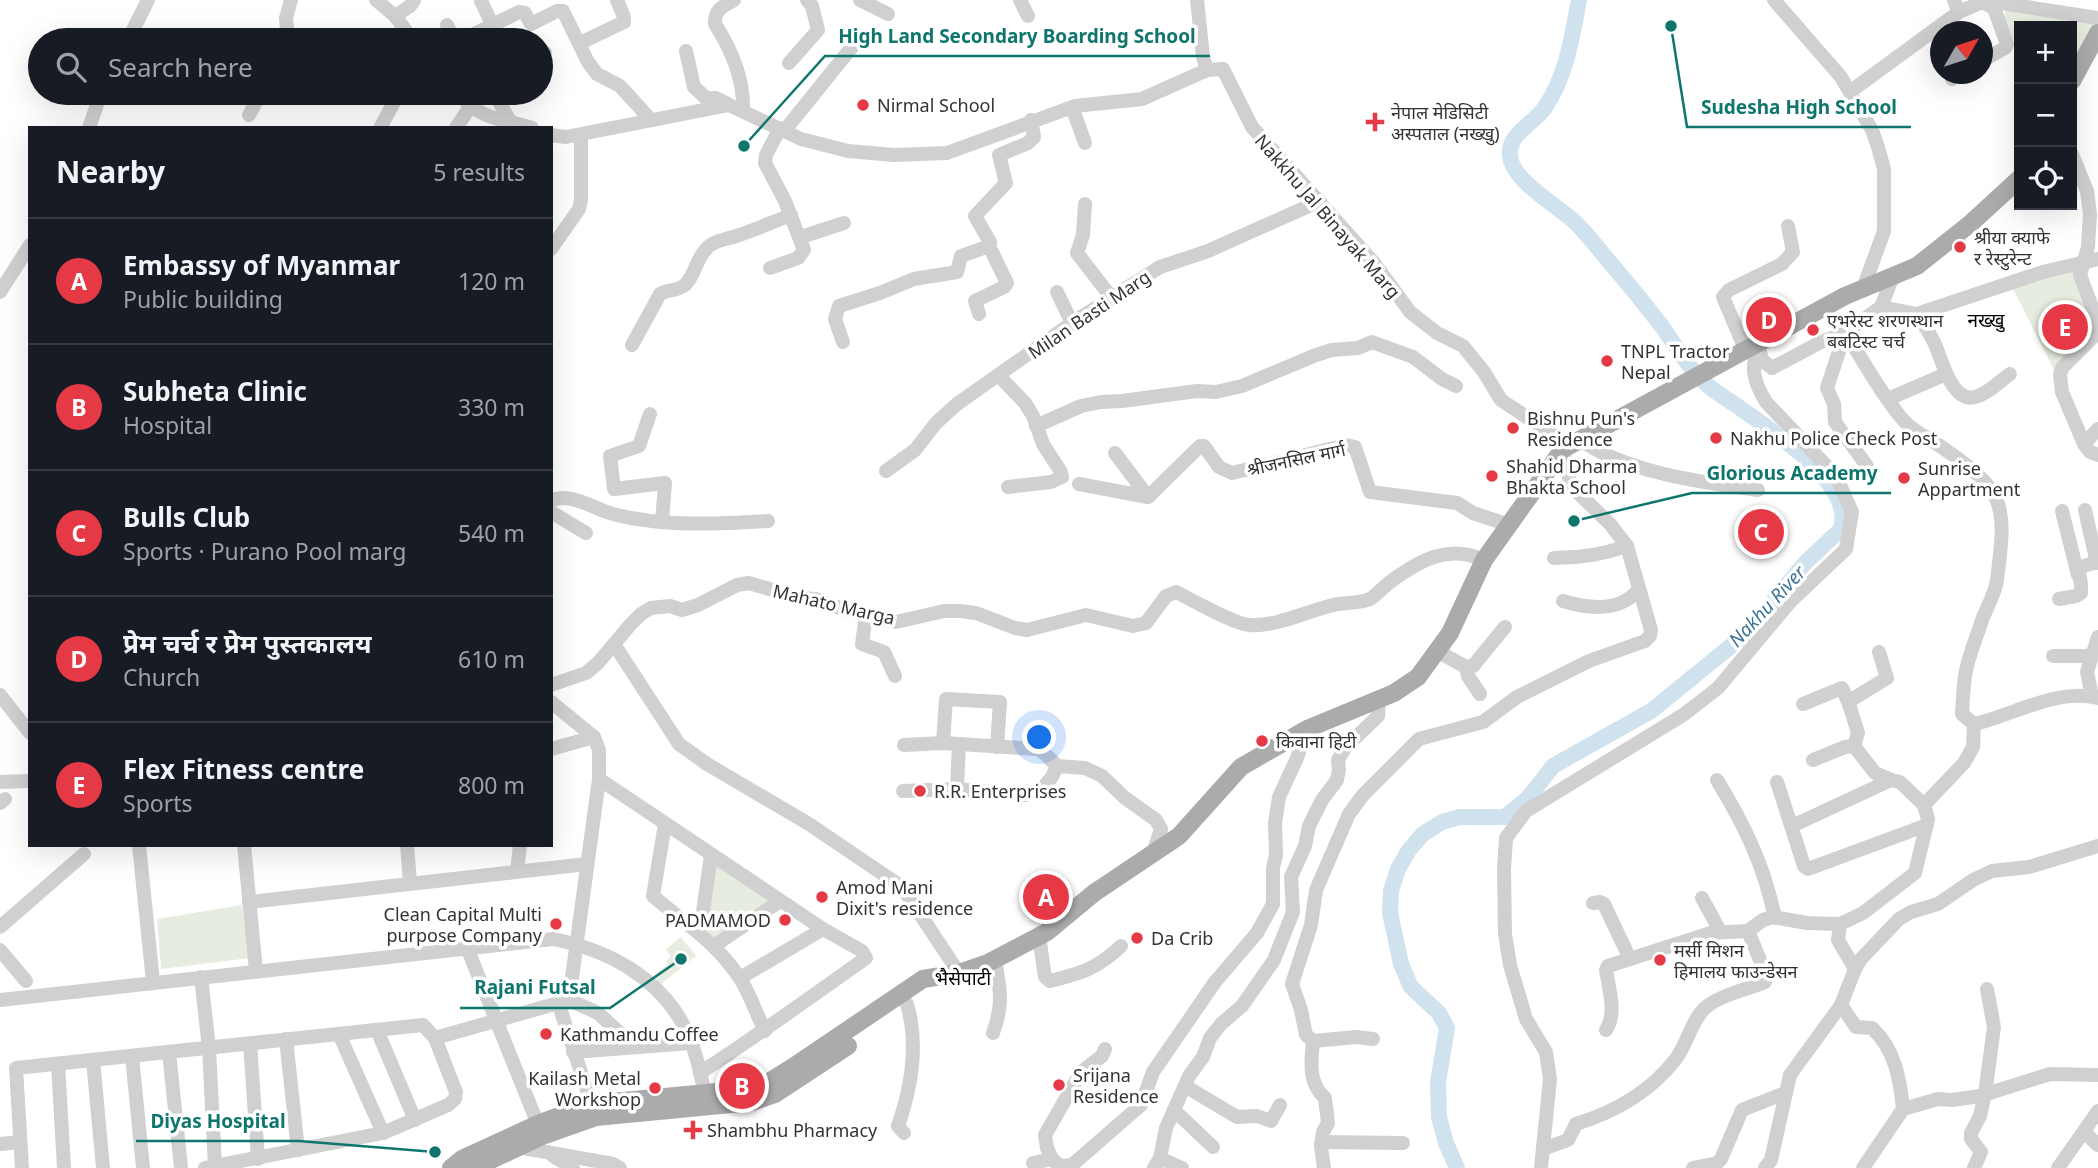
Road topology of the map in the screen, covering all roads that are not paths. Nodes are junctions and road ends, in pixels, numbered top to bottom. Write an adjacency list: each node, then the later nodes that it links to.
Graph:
1 (148, 0): 21 (street)
2 (291, 0): 22 (street)
3 (414, 0): 17 (street)
4 (619, 0): 27 (street)
5 (734, 0): 39 (street)
6 (807, 0): 30 (street)
7 (860, 0): 16 (street)
8 (1020, 0): 18 (street)
9 (1197, 0): 31 (street)
10 (1774, 0): 33 (street)
11 (380, 1): 17 (street)
12 (481, 1): 20 (street)
13 (2024, 4): 15 (street); 19 (street)
14 (1956, 6): 15 (street); 33 (street)
15 (1994, 8): 29 (street)
16 (888, 14)
17 (395, 16): 23 (street)
18 (1028, 16)
19 (2098, 18)
20 (492, 24): 24 (street); 27 (street)
21 (134, 28)
22 (287, 28)
23 (404, 28)
24 (484, 28)
25 (2098, 33): 32 (main road)
26 (856, 42): 48 (street)
27 (580, 43): 42 (street)
28 (686, 51): 39 (street)
29 (1993, 55)
30 (789, 63)
31 (1207, 70): 40 (street); 54 (street, Nakkhu Jal Binayak Marg)
32 (2077, 72)
33 (1851, 91): 66 (street)
34 (97, 105): 45 (street)
35 (254, 105): 41 (street)
36 (392, 105): 46 (street)
37 (499, 105): 44 (street)
38 (470, 107): 44 (street); 47 (street)
39 (736, 107): 42 (street); 48 (street)
40 (1072, 107): 43 (street); 51 (street)
41 (249, 115)
42 (652, 120): 49 (street)
43 (1031, 120): 48 (street); 61 (street)
44 (508, 124)
45 (90, 126)
46 (381, 126)
47 (457, 126)
48 (782, 129): 56 (street)
49 (581, 135): 50 (street); 60 (street)
50 (553, 137)
51 (1084, 143)
52 (2077, 166): 63 (street)
53 (2014, 184): 65 (main road)
54 (1320, 201): 69 (street, Milan Basti Marg); 90 (street, Nakkhu Jal Binayak Marg)
55 (1085, 204): 69 (street)
56 (791, 215): 59 (street); 78 (street)
57 (844, 223): 59 (street)
58 (1788, 226): 79 (street)
59 (801, 237): 64 (street)
60 (553, 246)
61 (989, 246): 71 (street); 77 (street)
62 (28, 248): 67 (street)
63 (2092, 260): 72 (street); 74 (street)
64 (770, 268)
65 (1893, 276): 66 (main road); 70 (street)
66 (1864, 286): 79 (main road)
67 (0, 292)
68 (1057, 292): 73 (street)
69 (1111, 297): 73 (street, Milan Basti Marg)
70 (1881, 307): 72 (street); 76 (street)
71 (979, 314)
72 (1917, 314): 80 (street)
73 (1072, 323): 82 (street, Milan Basti Marg)
74 (2098, 323)
75 (2098, 332): 89 (street)
76 (1845, 333): 79 (street); 84 (street); 93 (street)
77 (843, 342)
78 (632, 345)
79 (1752, 345): 88 (main road); 243 (street)
80 (1946, 374): 81 (street); 84 (street)
81 (2010, 374)
82 (999, 376): 86 (street); 94 (street, Milan Basti Marg)
83 (1456, 386): 86 (street)
84 (1888, 398): 133 (street)
85 (650, 414): 104 (street)
86 (1037, 426): 96 (street)
87 (2098, 429): 89 (street)
88 (1580, 439): 90 (main road); 97 (street)
89 (2084, 444): 92 (street)
90 (1563, 449): 105 (main road); 107 (street)
91 (1115, 453): 98 (street)
92 (2098, 455)
93 (1867, 466)
94 (886, 471)
95 (1080, 484): 98 (street)
96 (1008, 487)
97 (1758, 490)
98 (1148, 497): 105 (street, श्रीजनसिल मार्ग)
99 (553, 500): 104 (street)
100 (2085, 510): 110 (street)
101 (2062, 511): 111 (street)
102 (553, 513): 106 (street)
103 (768, 521): 104 (street)
104 (662, 522)
105 (1509, 525): 109 (main road)
106 (586, 533)
107 (1627, 546): 108 (street); 112 (street)
108 (1554, 558)
109 (1484, 559): 115 (street, Mahato Marga); 119 (main road)
110 (2097, 562): 111 (street)
111 (2078, 575): 113 (street)
112 (1639, 589): 114 (street); 209 (street)
113 (2059, 599)
114 (1563, 601)
115 (866, 615): 118 (street, Mahato Marga); 124 (street)
116 (1505, 627): 123 (street)
117 (2098, 636): 122 (street)
118 (614, 644): 125 (street, Mahato Marga); 189 (street)
119 (1437, 651): 123 (street); 129 (main road)
120 (1879, 652): 132 (street)
121 (2053, 656): 122 (street)
122 (2091, 656): 128 (street)
123 (1466, 667): 126 (street)
124 (895, 676)
125 (553, 684)
126 (1480, 694)
127 (0, 695): 135 (street)
128 (2095, 697): 133 (street)
129 (1379, 699): 134 (main road); 222 (street)
130 (553, 704): 136 (street)
131 (1803, 704): 132 (street)
132 (1849, 704): 140 (street)
133 (1974, 724): 153 (street)
134 (1307, 729): 162 (main road); 246 (street)
135 (28, 730)
136 (594, 737): 142 (street); 145 (street)
137 (943, 743): 138 (street); 139 (street); 141 (street)
138 (960, 744): 141 (street); 151 (street)
139 (904, 745)
140 (1854, 746): 143 (street); 147 (street)
141 (997, 747): 144 (street)
142 (553, 748)
143 (1813, 760)
144 (1057, 766): 151 (street); 162 (street)
145 (599, 779): 154 (street); 165 (street)
146 (1717, 780): 172 (street)
147 (1891, 780): 153 (street); 156 (street)
148 (28, 781): 149 (street)
149 (0, 782)
150 (1777, 782): 156 (street)
151 (957, 789): 152 (street)
152 (903, 792)
153 (1924, 805): 155 (street)
154 (665, 824): 164 (street); 178 (street)
155 (1927, 825): 156 (street); 173 (street)
156 (1792, 826)
157 (2098, 846): 187 (street)
158 (139, 847): 193 (street)
159 (249, 847): 170 (street)
160 (407, 847): 167 (street)
161 (520, 847): 166 (street)
162 (1153, 853): 179 (main road)
163 (84, 854): 174 (street)
164 (711, 855): 169 (street); 178 (street)
165 (587, 864): 166 (street); 180 (street)
166 (517, 871): 167 (street)
167 (410, 882): 170 (street)
168 (1702, 898): 176 (street)
169 (780, 901): 175 (street); 181 (street)
170 (249, 902): 188 (street)
171 (1593, 903): 186 (street)
172 (1775, 918): 173 (street); 177 (street)
173 (1840, 924): 187 (street)
174 (0, 928)
175 (823, 929): 191 (street); 202 (street)
176 (1720, 931): 177 (street); 186 (street)
177 (1748, 932): 243 (street)
178 (700, 933): 181 (street)
179 (1039, 936): 182 (street); 185 (main road)
180 (575, 944): 184 (street); 196 (street); 211 (street)
181 (714, 946): 191 (street)
182 (1121, 946)
183 (0, 950): 192 (street)
184 (468, 950): 188 (street); 199 (street)
185 (995, 959): 189 (main road); 203 (street)
186 (1630, 959): 201 (street)
187 (1855, 969): 198 (street)
188 (256, 971): 190 (street)
189 (952, 975): 197 (main road); 208 (main road)
190 (201, 977): 193 (street); 213 (street)
191 (740, 978): 202 (street)
192 (26, 981)
193 (153, 982): 195 (street)
194 (1987, 989): 224 (street)
195 (0, 1000)
196 (563, 1001): 199 (street); 212 (street); 216 (street)
197 (906, 1004): 208 (main road); 234 (street)
198 (1841, 1005): 223 (street); 229 (street)
199 (495, 1021): 205 (street); 235 (street)
200 (377, 1030): 204 (street); 205 (street); 231 (street)
201 (1606, 1030)
202 (765, 1031): 220 (street)
203 (993, 1033)
204 (339, 1034): 207 (street); 233 (street)
205 (435, 1038): 231 (street)
206 (1373, 1039): 209 (street)
207 (286, 1040): 210 (street); 244 (street)
208 (847, 1040): 225 (main road)
209 (1313, 1041): 238 (street)
210 (250, 1043): 213 (street); 245 (street)
211 (691, 1044): 212 (street); 220 (street)
212 (635, 1047): 216 (street)
213 (209, 1048): 215 (street); 249 (street)
214 (1105, 1049): 246 (street)
215 (169, 1052): 217 (street); 254 (street)
216 (573, 1052): 227 (street)
217 (132, 1056): 218 (street); 253 (street)
218 (93, 1060): 219 (street); 252 (street)
219 (58, 1064): 236 (street); 251 (street)
220 (699, 1073): 225 (street)
221 (2098, 1075): 224 (street)
222 (1185, 1086): 226 (street); 228 (street)
223 (1784, 1093): 262 (street); 263 (street)
224 (1985, 1094): 229 (street); 265 (street)
225 (706, 1101): 227 (main road)
226 (1280, 1105)
227 (594, 1110): 235 (main road)
228 (1174, 1110): 242 (street); 248 (street)
229 (1903, 1110): 264 (street)
230 (2098, 1111): 232 (street)
231 (415, 1120): 233 (street)
232 (2084, 1132): 241 (street); 266 (street)
233 (383, 1133): 244 (street)
234 (904, 1133)
235 (541, 1137): 237 (main road); 237 (street); 257 (street); 258 (street)
236 (20, 1142): 240 (street); 250 (street)
237 (515, 1142): 255 (main road); 256 (main road)
238 (1321, 1142): 239 (street); 260 (street)
239 (1403, 1143)
240 (0, 1144)
241 (2098, 1145)
242 (1213, 1147)
243 (1543, 1149): 261 (street)
244 (298, 1150): 245 (street)
245 (258, 1158): 249 (street)
246 (1052, 1159): 247 (street)
247 (1033, 1163)
248 (1157, 1163): 259 (street)
249 (215, 1167)
250 (22, 1168)
251 (64, 1168)
252 (103, 1168)
253 (143, 1168)
254 (181, 1168)
255 (451, 1168)
256 (474, 1168)
257 (573, 1168)
258 (620, 1168)
259 (1182, 1168)
260 (1324, 1168)
261 (1541, 1168)
262 (1693, 1168)
263 (1765, 1168)
264 (1863, 1168)
265 (1974, 1168)
266 (2058, 1168)

